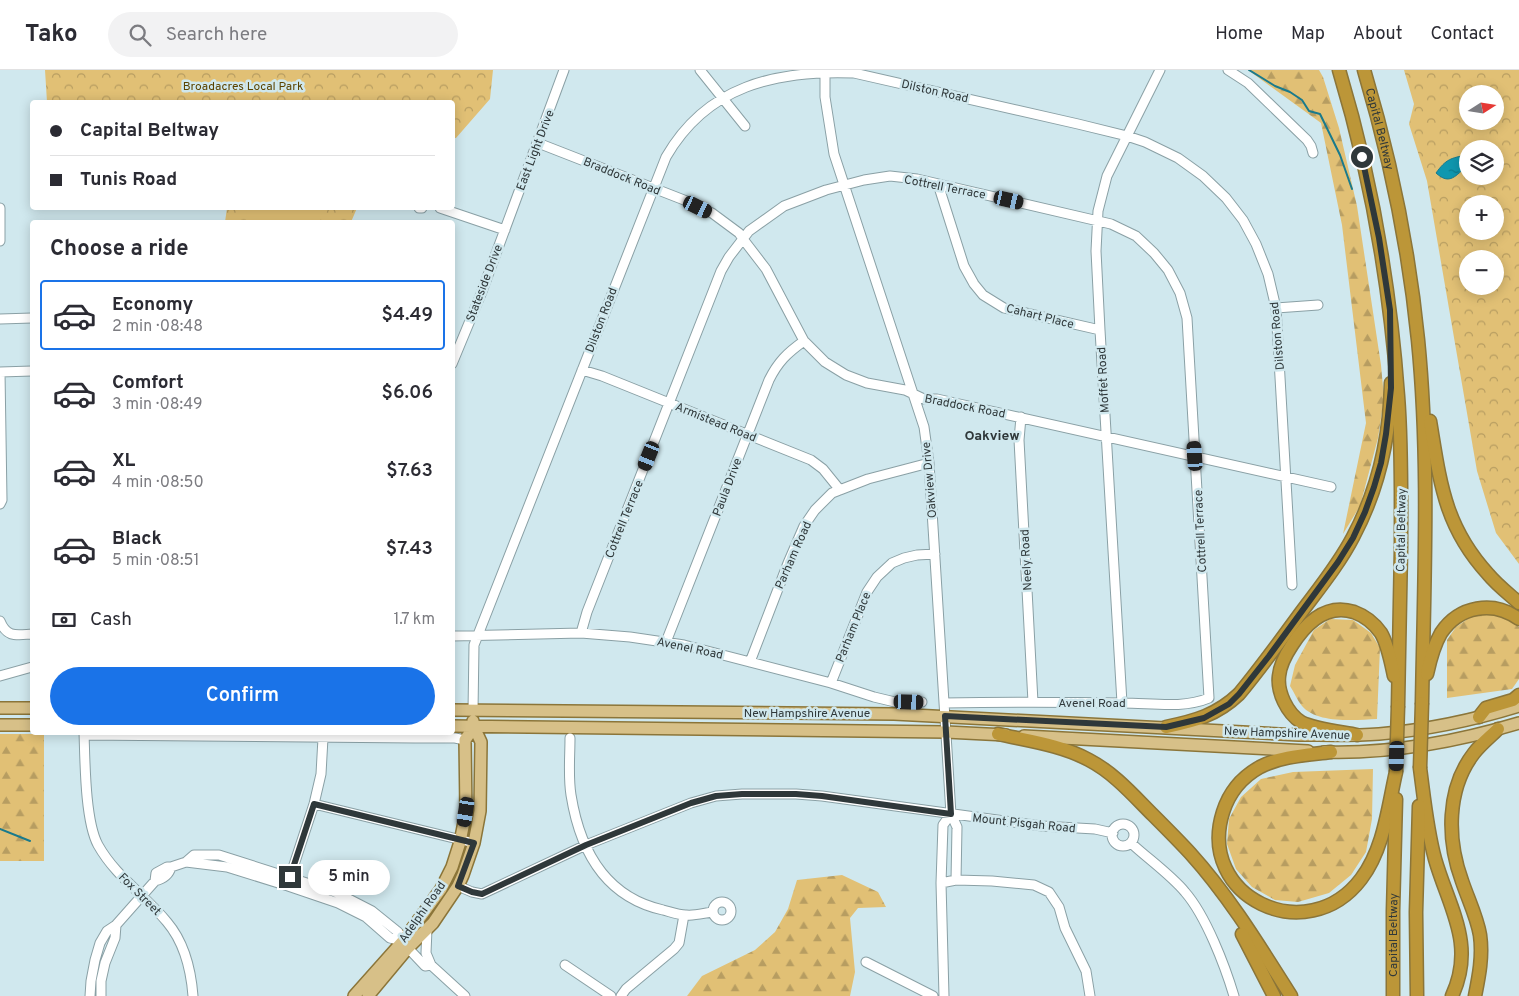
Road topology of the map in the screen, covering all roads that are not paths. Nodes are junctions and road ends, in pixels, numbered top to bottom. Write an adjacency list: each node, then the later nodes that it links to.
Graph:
1 (564, 70): 11 (street, East Light Drive)
2 (700, 70): 8 (street)
3 (825, 70): 8 (street, Dilston Road); 10 (street, Dilston Road); 14 (street, Oakview Drive)
4 (1160, 70): 10 (street, Moffet Road)
5 (1228, 70): 12 (street)
6 (1339, 70): 24 (highway, Capital Beltway)
7 (1364, 70): 29 (highway, Capital Beltway)
8 (721, 97): 9 (street); 15 (street, Dilston Road)
9 (745, 126)
10 (1127, 136): 18 (street, Moffet Road); 23 (street, Dilston Road)
11 (538, 143): 15 (street, Braddock Road); 19 (street, East Light Drive)
12 (1313, 153)
13 (938, 184): 14 (street, Cottrell Terrace); 18 (street, Cottrell Terrace); 27 (street, Cahart Place)
14 (843, 186): 20 (street, Cottrell Terrace); 33 (street, Oakview Drive)
15 (653, 188): 20 (street, Braddock Road); 31 (street, Dilston Road)
16 (0, 208): 21 (street)
17 (446, 210): 19 (street)
18 (1098, 220): 27 (street, Moffet Road); 38 (street, Cottrell Terrace)
19 (504, 230): 30 (street, Stateside Drive)
20 (743, 238): 28 (street, Braddock Road); 34 (street, Cottrell Terrace)
21 (0, 241)
22 (1318, 305): 23 (street)
23 (1276, 308): 40 (street, Dilston Road)
24 (1390, 310): 65 (highway, Capital Beltway); 78 (highway)
25 (30, 318): 26 (street)
26 (0, 319)
27 (1100, 330): 37 (street, Moffet Road)
28 (804, 341): 33 (street, Braddock Road); 36 (street, Paula Drive)
29 (1418, 341): 46 (highway); 64 (highway, Capital Beltway)
30 (455, 356)
31 (582, 370): 34 (street, Armistead Road); 51 (street, Dilston Road)
32 (30, 371): 43 (street)
33 (914, 394): 35 (street, Braddock Road); 39 (street, Oakview Drive)
34 (670, 404): 36 (street, Armistead Road); 49 (street, Cottrell Terrace)
35 (1021, 417): 37 (street, Braddock Road); 62 (street, Neely Road)
36 (748, 434): 42 (street, Armistead Road); 53 (street, Paula Drive)
37 (1106, 437): 38 (street, Braddock Road); 63 (street, Moffet Road)
38 (1195, 456): 40 (street, Braddock Road); 59 (street, Cottrell Terrace)
39 (929, 463): 42 (street, Parham Road); 44 (street, Oakview Drive)
40 (1286, 477): 41 (street, Braddock Road); 45 (street, Dilston Road)
41 (1331, 487)
42 (840, 490): 54 (street, Parham Road)
43 (0, 504)
44 (935, 554): 57 (street, Parham Place); 61 (street, Oakview Drive)
45 (1292, 586)
46 (1519, 603)
47 (1519, 619): 64 (highway)
48 (0, 621): 50 (street)
49 (581, 633): 51 (street, Avenel Road); 53 (street, Avenel Road)
50 (30, 634)
51 (478, 635): 52 (street, Avenel Road); 70 (street, Dilston Road)
52 (455, 636)
53 (666, 642): 54 (street, Avenel Road)
54 (750, 662): 57 (street, Avenel Road)
55 (30, 668): 56 (street)
56 (0, 676)
57 (831, 683): 60 (street, Avenel Road)
58 (1519, 695): 72 (highway)
59 (1209, 698): 63 (street, Avenel Road)
60 (922, 702)
61 (944, 702): 62 (street, Avenel Road); 71 (street, Oakview Drive)
62 (1033, 702): 63 (street, Avenel Road)
63 (1122, 703)
64 (1422, 703): 89 (highway, Capital Beltway, bridge)
65 (1398, 706): 84 (highway); 90 (highway, Capital Beltway, bridge)
66 (1519, 706): 72 (main road, New Hampshire Avenue)
67 (0, 708): 68 (main road)
68 (30, 708)
69 (455, 710): 70 (main road, New Hampshire Avenue)
70 (473, 712): 71 (main road, New Hampshire Avenue); 77 (main road, Adelphi Road)
71 (945, 716): 78 (main road, New Hampshire Avenue); 80 (street, Oakview Drive)
72 (1479, 717): 84 (main road, New Hampshire Avenue)
73 (1519, 723): 79 (main road, New Hampshire Avenue)
74 (0, 724): 75 (main road)
75 (30, 725)
76 (455, 726): 77 (main road, New Hampshire Avenue)
77 (474, 727): 80 (main road, New Hampshire Avenue); 87 (main road); 95 (main road, Adelphi Road)
78 (1166, 727): 84 (main road, New Hampshire Avenue)
79 (1498, 729): 88 (main road, New Hampshire Avenue); 131 (highway)
80 (946, 732): 81 (main road, New Hampshire Avenue); 92 (street, Oakview Drive)
81 (998, 734): 88 (main road, New Hampshire Avenue); 98 (highway)
82 (84, 735): 103 (street, Fox Street)
83 (144, 735): 85 (street)
84 (1356, 735)
85 (323, 738): 87 (street); 91 (street)
86 (570, 738): 97 (street)
87 (465, 740): 94 (main road, Adelphi Road)
88 (1331, 752): 90 (highway)
89 (1420, 768): 129 (highway, Capital Beltway); 130 (highway)
90 (1396, 772): 128 (highway, Capital Beltway)
91 (314, 804): 94 (street); 100 (street)
92 (951, 814): 93 (street, Mount Pisgah Road); 97 (street, Mount Pisgah Road); 99 (street, Oakview Drive); 101 (street)
93 (1113, 832): 96 (street); 96 (street)
94 (461, 840): 95 (street); 110 (main road, Adelphi Road)
95 (474, 843): 102 (main road, Adelphi Road)
96 (1130, 843): 125 (street)
97 (586, 845): 102 (street, Mount Pisgah Road); 105 (street)
98 (1207, 873): 126 (highway); 127 (highway)
99 (956, 880): 101 (street); 124 (street)
100 (289, 882): 103 (street); 110 (street)
101 (942, 883): 123 (street)
102 (458, 886): 107 (main road, Adelphi Road)
103 (142, 896): 106 (street); 116 (street, Fox Street)
104 (713, 912): 105 (street)
105 (684, 915): 121 (street)
106 (116, 925): 108 (street); 109 (street)
107 (427, 929): 110 (main road, Adelphi Road); 112 (street)
108 (102, 939): 109 (street); 114 (street)
109 (112, 943): 115 (street)
110 (405, 945): 112 (street); 117 (main road, Adelphi Road); 118 (main road, Adelphi Road)
111 (866, 962): 122 (street)
112 (431, 965): 119 (street)
113 (565, 966): 120 (street)
114 (90, 996)
115 (101, 996)
116 (193, 996)
117 (354, 996)
118 (368, 996)
119 (465, 996)
120 (612, 996)
121 (621, 996)
122 (933, 996)
123 (944, 996)
124 (1090, 996)
125 (1234, 996)
126 (1274, 996)
127 (1291, 996)
128 (1393, 996)
129 (1416, 996)
130 (1452, 996)
131 (1474, 996)

